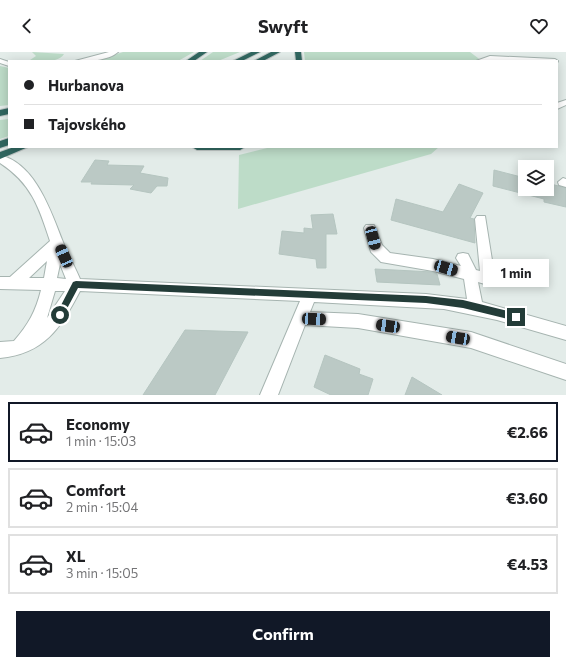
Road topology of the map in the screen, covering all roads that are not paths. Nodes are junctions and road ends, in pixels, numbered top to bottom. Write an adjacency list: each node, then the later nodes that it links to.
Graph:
1 (115, 52): 6 (street)
2 (204, 52): 7 (highway)
3 (248, 52): 8 (highway)
4 (257, 52): 8 (highway)
5 (277, 52): 9 (highway)
6 (83, 60)
7 (191, 60)
8 (238, 60)
9 (259, 60)
10 (485, 60): 11 (street)
11 (537, 60)
12 (21, 148): 13 (highway)
13 (2, 159): 16 (street)
14 (481, 219): 18 (street)
15 (370, 228): 18 (street)
16 (57, 242): 19 (street); 20 (street); 21 (street)
17 (463, 258): 18 (street)
18 (470, 275): 23 (street)
19 (6, 283): 20 (street)
20 (49, 284): 21 (street); 26 (street)
21 (76, 285): 22 (street); 26 (street)
22 (310, 294): 23 (street); 24 (street)
23 (475, 307): 25 (street)
24 (300, 318): 28 (street); 29 (street)
25 (566, 333)
26 (18, 348): 27 (street)
27 (0, 350)
28 (566, 372)
29 (269, 395)

